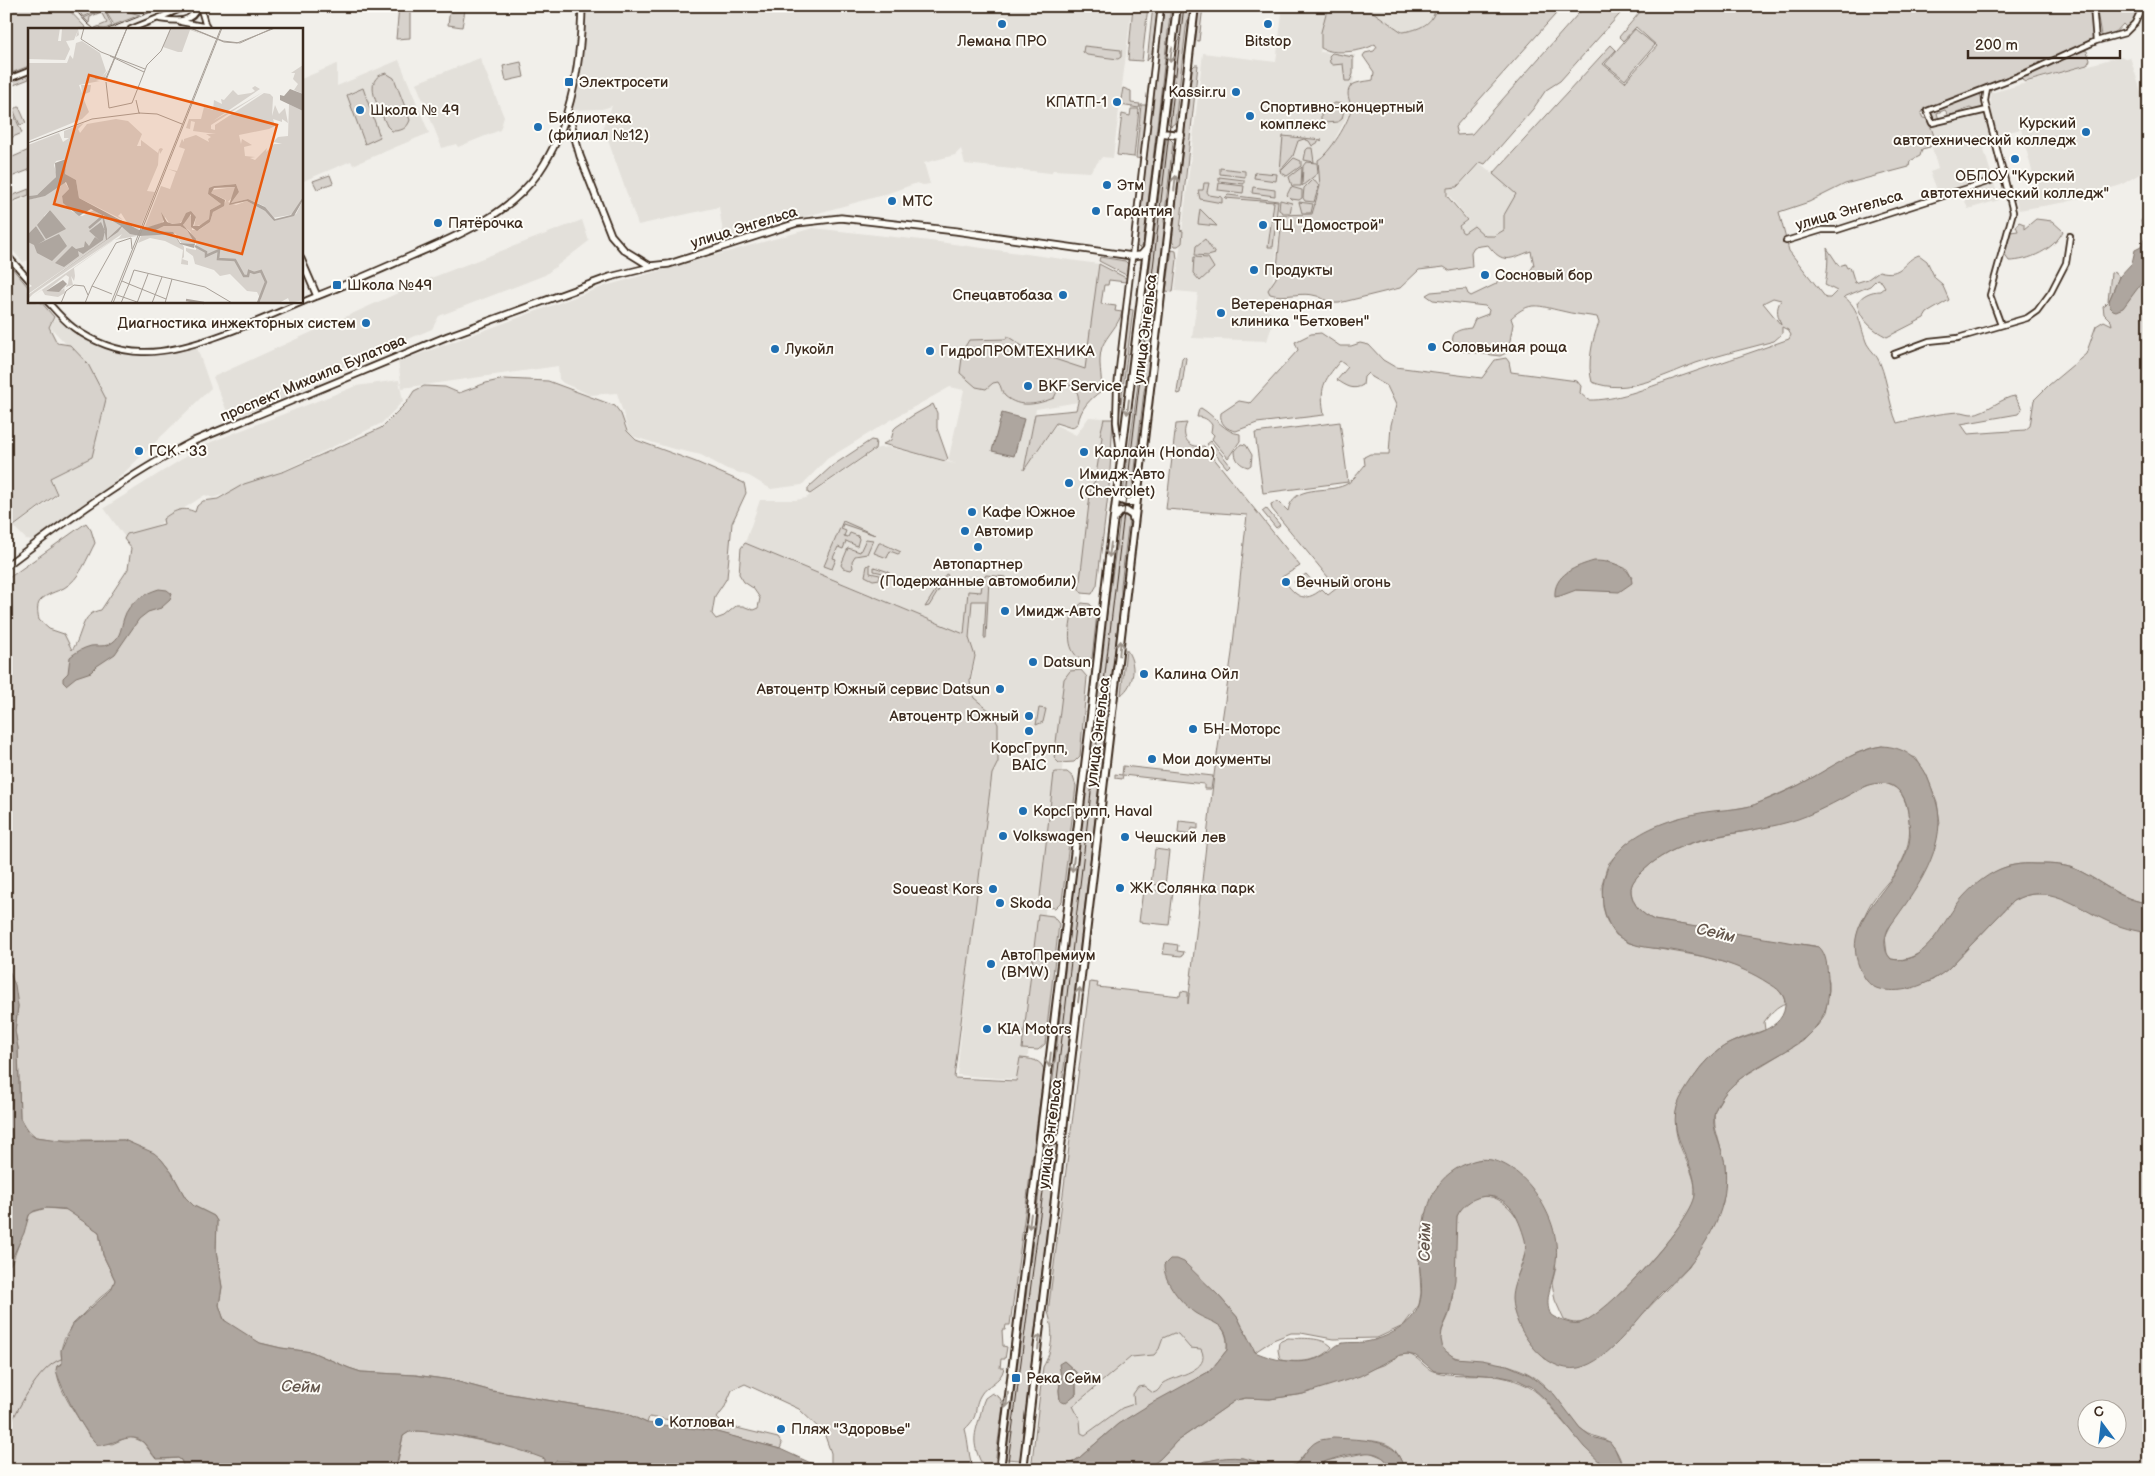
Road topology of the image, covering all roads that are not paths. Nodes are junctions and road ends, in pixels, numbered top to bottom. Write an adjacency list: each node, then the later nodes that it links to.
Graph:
1 (188, 6): 9 (street)
2 (199, 6): 10 (street); 12 (street)
3 (582, 6): 18 (street)
4 (1161, 6): 28 (street)
5 (1177, 6): 19 (main road, улица Энгельса, one-way to 19)
6 (1195, 6): 20 (main road, улица Энгельса)
7 (2093, 6): 13 (street)
8 (2145, 6): 13 (street)
9 (158, 18): 10 (street); 11 (street)
10 (175, 21): 12 (street)
11 (133, 28)
12 (206, 28)
13 (2096, 41): 16 (street)
14 (28, 71): 15 (street)
15 (6, 80)
16 (1986, 88): 17 (street); 17 (street)
17 (1987, 110): 23 (street)
18 (568, 112): 21 (street); 22 (street)
19 (1162, 133): 20 (main road); 26 (main road, улица Энгельса)
20 (1181, 135): 40 (main road, улица Энгельса, one-way to 20)
21 (574, 136): 22 (street); 30 (street)
22 (558, 137): 32 (street)
23 (2003, 171): 25 (street, улица Энгельса); 36 (street)
24 (2070, 236): 36 (street)
25 (1786, 241)
26 (1148, 247): 28 (street, улица Энгельса); 38 (main road, улица Энгельса, one-way to 38)
27 (6, 254): 31 (street)
28 (1132, 256): 30 (street, улица Энгельса); 38 (street)
29 (302, 261): 32 (street)
30 (655, 266): 43 (street, проспект Михаила Булатова)
31 (28, 279)
32 (316, 296): 35 (street)
33 (48, 302): 34 (street)
34 (301, 302)
35 (302, 302)
36 (2001, 325): 37 (street)
37 (1894, 354)
38 (1121, 462): 39 (main road, улица Энгельса)
39 (1118, 484): 40 (main road); 41 (main road, улица Энгельса)
40 (1138, 487): 42 (main road, улица Энгельса)
41 (1113, 526): 42 (main road); 44 (main road, улица Энгельса, one-way to 44)
42 (1134, 527): 45 (main road, улица Энгельса, one-way to 42)
43 (6, 566)
44 (1041, 1131): 45 (main road); 46 (main road, улица Энгельса, one-way to 46)
45 (1062, 1134): 47 (main road, улица Энгельса, one-way to 45)
46 (1000, 1468)
47 (1023, 1470)

